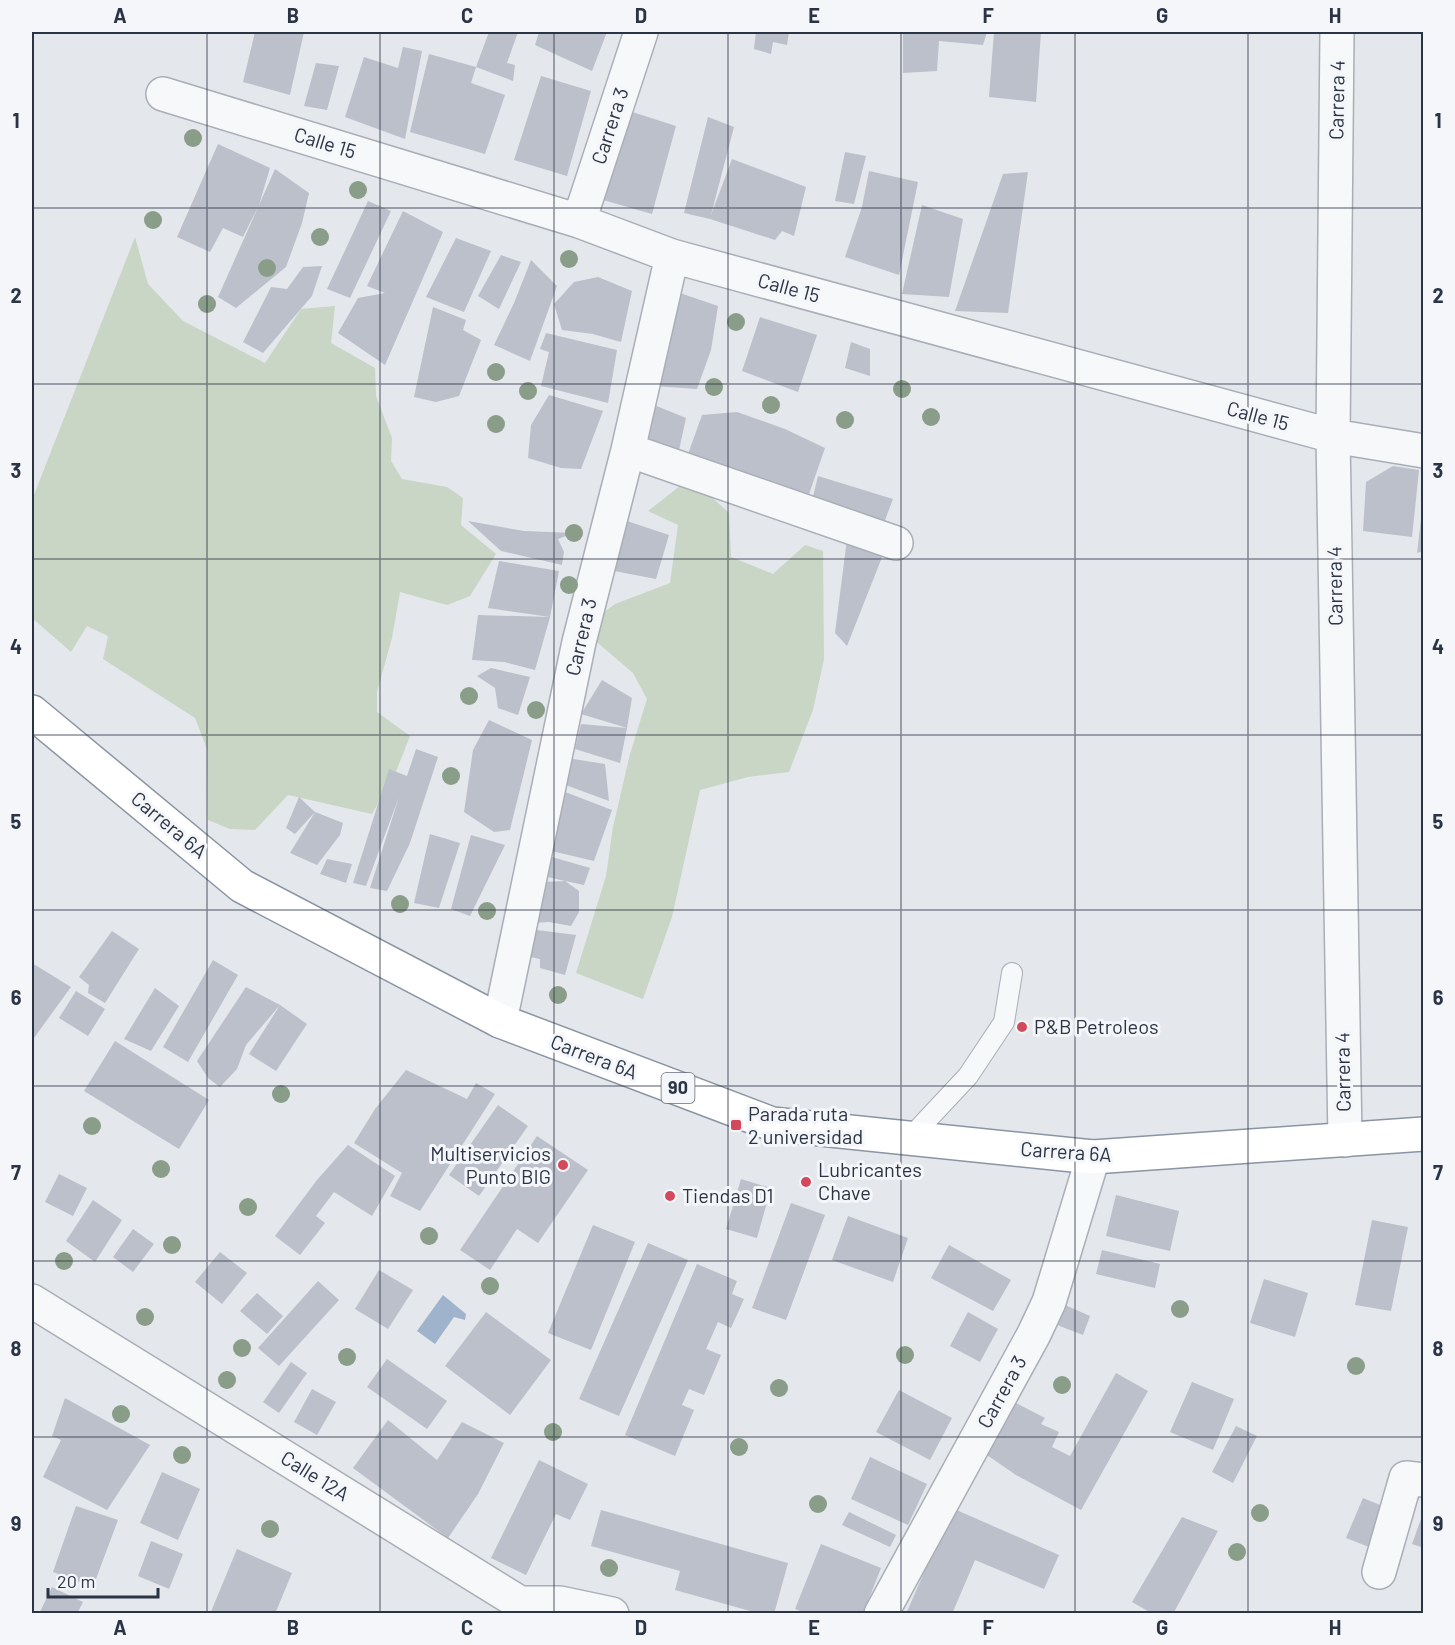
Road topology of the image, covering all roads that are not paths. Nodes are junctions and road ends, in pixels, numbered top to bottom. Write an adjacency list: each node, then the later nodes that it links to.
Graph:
1 (641, 32): 4 (street, Carrera 3)
2 (1337, 32): 6 (street, Carrera 4)
3 (163, 94): 4 (street, Calle 15)
4 (579, 221): 5 (street, Calle 15)
5 (672, 256): 6 (street, Calle 15); 7 (street, Carrera 3)
6 (1333, 436): 8 (street, Calle 15); 15 (street, Carrera 4)
7 (628, 450): 9 (street); 12 (street, Carrera 3)
8 (1424, 451)
9 (896, 543)
10 (32, 712): 12 (highway, Carrera 6A / 90)
11 (1012, 973): 14 (lane)
12 (500, 1021): 14 (highway, Carrera 6A / 90)
13 (1424, 1134): 15 (highway, Carrera 6A / 90)
14 (910, 1138): 16 (highway, Carrera 6A / 90)
15 (1344, 1140): 16 (highway, Carrera 6A / 90)
16 (1093, 1157): 22 (street, Carrera 3)
17 (32, 1301): 20 (street, Calle 12A)
18 (1415, 1479): 19 (street)
19 (1379, 1572)
20 (517, 1608): 21 (street, Calle 12A)
21 (612, 1614)
22 (881, 1614)

